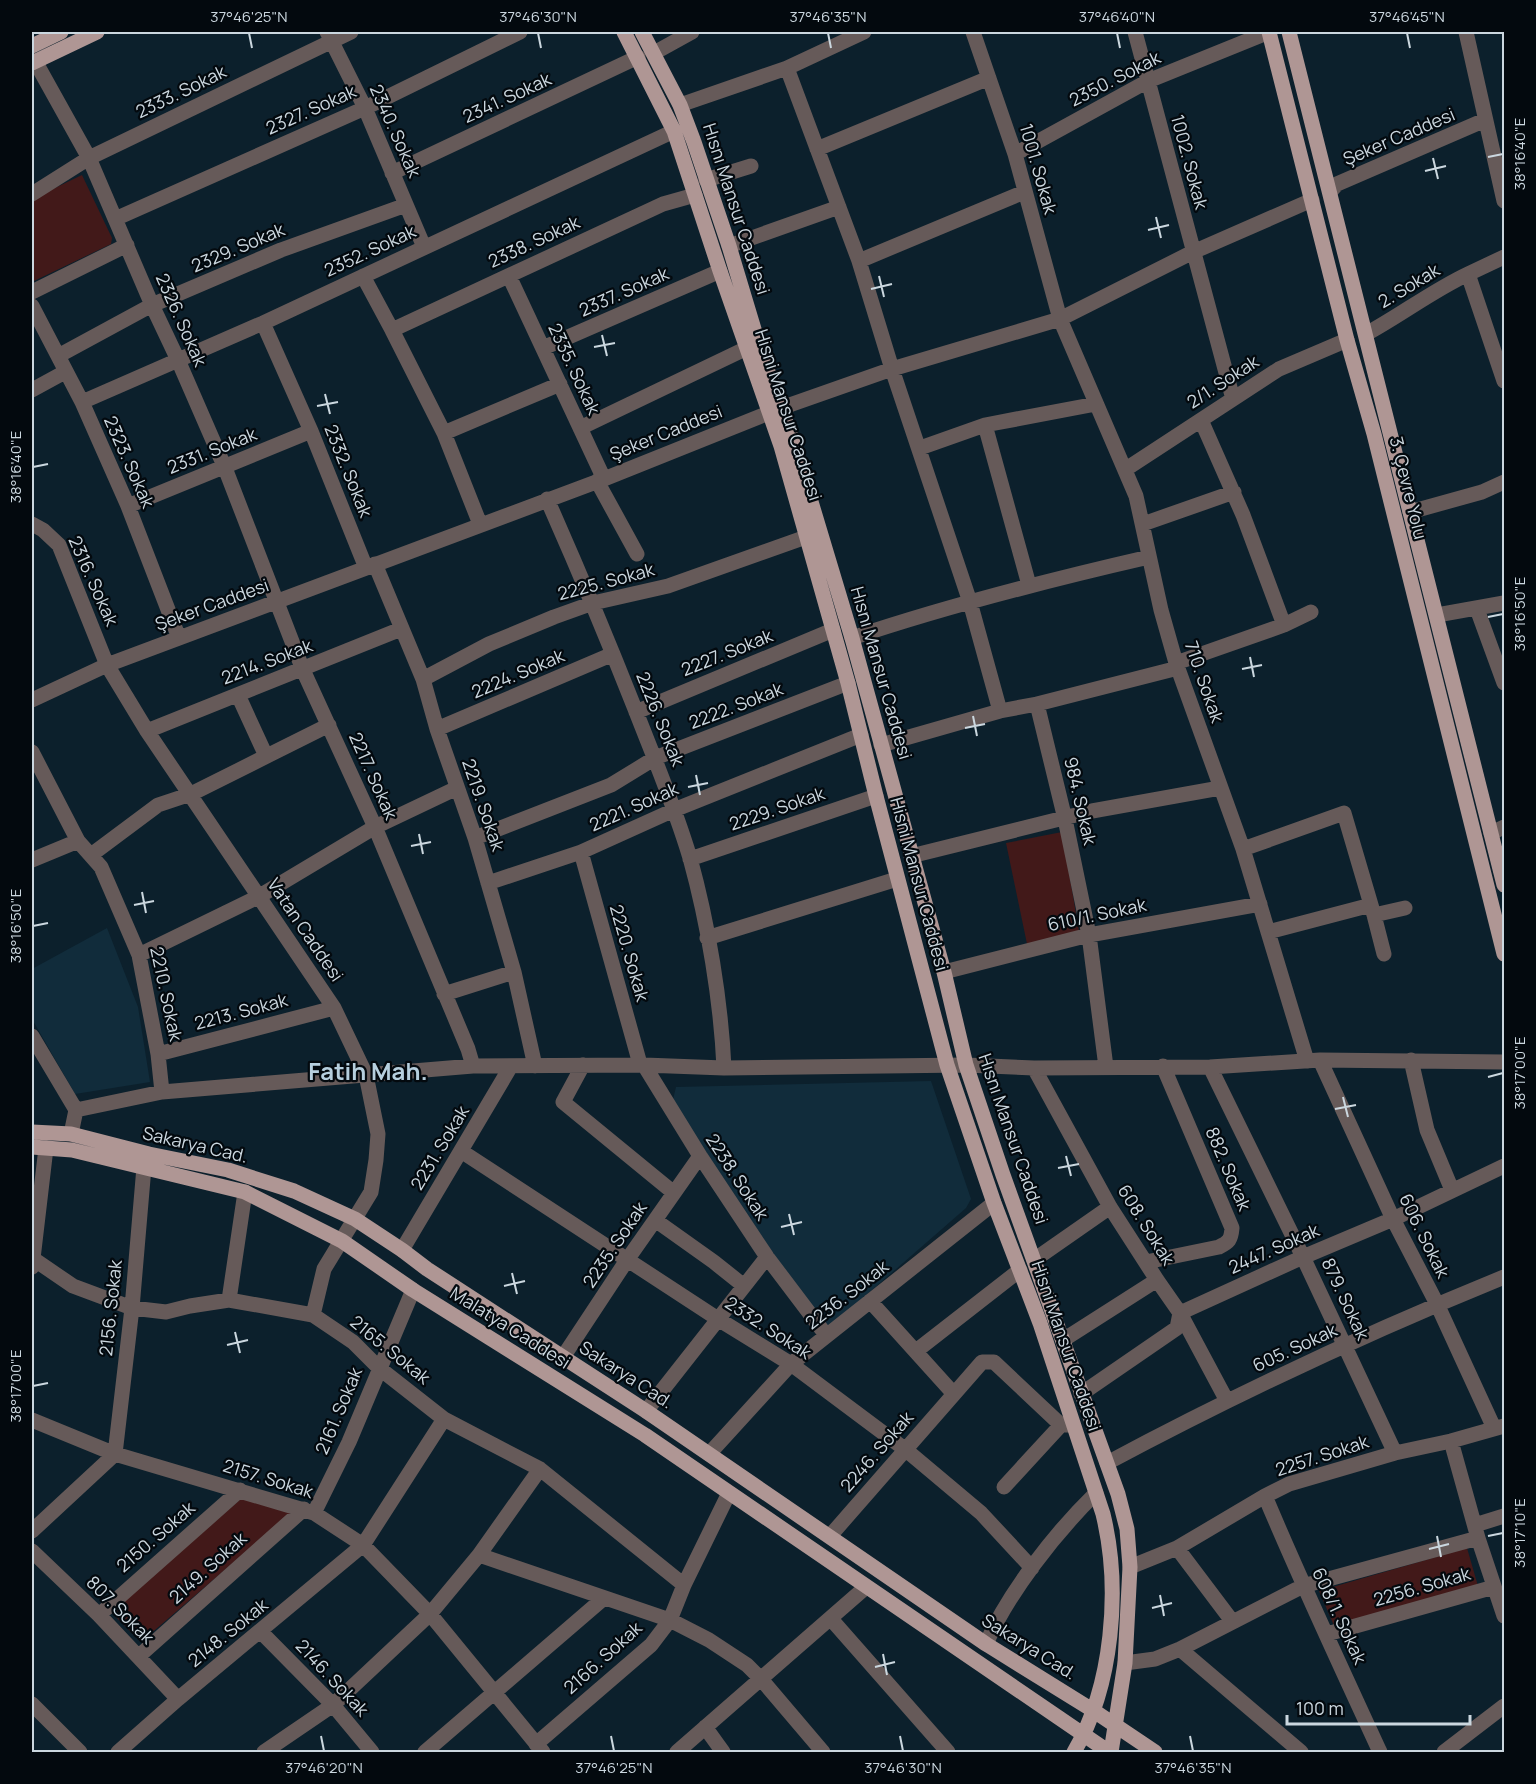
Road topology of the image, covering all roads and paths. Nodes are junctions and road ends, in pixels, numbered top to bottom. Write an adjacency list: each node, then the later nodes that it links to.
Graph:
1 (61, 32): 15 (main road)
2 (97, 32): 18 (main road)
3 (351, 32): 14 (street, 2333. Sokak)
4 (519, 32): 23 (street, 2327. Sokak)
5 (624, 32): 17 (main road, Hisni Mansur Caddesi)
6 (642, 32): 16 (main road, Hısnı Mansur Caddesi)
7 (692, 32): 16 (street)
8 (864, 32): 19 (street)
9 (973, 32): 20 (street, 1001. Sokak)
10 (1135, 32): 21 (street, 1002. Sokak)
11 (1269, 32): 21 (street, 2350. Sokak); 36 (main road, 3. Çevre Yolu)
12 (1289, 32): 34 (main road, 3. Çevre Yolu)
13 (1466, 32): 24 (street)
14 (329, 37): 23 (street, 2340. Sokak); 28 (street, 2333. Sokak)
15 (32, 46)
16 (654, 53): 22 (main road, Hısnı Mansur Caddesi)
17 (638, 57): 25 (main road, Hisni Mansur Caddesi); 30 (street, 2341. Sokak)
18 (33, 62): 28 (street, 2326. Sokak)
19 (788, 68): 22 (street); 26 (street)
20 (989, 78): 26 (street); 27 (street, 1001. Sokak)
21 (1148, 81): 27 (street, 2350. Sokak); 44 (street, 1002. Sokak)
22 (680, 105): 31 (main road, Hısnı Mansur Caddesi)
23 (365, 108): 30 (street, 2340. Sokak); 40 (street, 2327. Sokak)
24 (1485, 120): 34 (street, Şeker Caddesi); 37 (street)
25 (674, 130): 35 (main road, Hisni Mansur Caddesi); 43 (street, 2352. Sokak)
26 (817, 149): 39 (street)
27 (1015, 154): 33 (street, 1001. Sokak)
28 (89, 158): 32 (street, 2333. Sokak); 40 (street, 2326. Sokak)
29 (751, 166): 31 (street)
30 (392, 173): 38 (street, 2340. Sokak)
31 (706, 180): 42 (main road, Hısnı Mansur Caddesi)
32 (32, 192)
33 (1024, 192): 46 (street); 54 (street, 1001. Sokak)
34 (1330, 192): 57 (main road, 3. Çevre Yolu)
35 (695, 195): 47 (main road, Hisni Mansur Caddesi); 50 (street, 2338. Sokak)
36 (1312, 200): 44 (street, Şeker Caddesi); 58 (main road, 3. Çevre Yolu)
37 (1504, 201)
38 (406, 205): 43 (street, 2340. Sokak); 52 (street, 2329. Sokak)
39 (839, 207): 42 (street); 46 (street)
40 (115, 219): 41 (street, 2326. Sokak)
41 (127, 245): 51 (street); 52 (street, 2326. Sokak)
42 (729, 246): 71 (main road, Hısnı Mansur Caddesi)
43 (424, 248): 49 (street, 2352. Sokak)
44 (1192, 252): 54 (street, Şeker Caddesi); 68 (street, 1002. Sokak)
45 (1504, 256): 48 (street)
46 (859, 261): 63 (street)
47 (720, 272): 59 (street, 2337. Sokak); 60 (main road, Hisni Mansur Caddesi)
48 (1468, 274): 57 (street, 2. Sokak); 65 (street, 2. Sokak)
49 (363, 276): 55 (street, 2352. Sokak); 56 (street)
50 (509, 276): 56 (street, 2338. Sokak); 59 (street, 2335. Sokak)
51 (32, 292)
52 (152, 305): 61 (street, 2329. Sokak); 62 (street, 2326. Sokak)
53 (32, 306): 61 (street, 2323. Sokak)
54 (1060, 319): 63 (street, Şeker Caddesi); 70 (street, 710. Sokak)
55 (263, 323): 62 (street, 2352. Sokak); 75 (street, 2332. Sokak)
56 (392, 330): 76 (street)
57 (1366, 334): 85 (main road, 3. Çevre Yolu)
58 (1347, 340): 68 (street, 2/1. Sokak); 153 (main road, 3. Çevre Yolu)
59 (543, 348): 66 (street, 2335. Sokak)
60 (747, 348): 71 (main road, Hisni Mansur Caddesi); 74 (street)
61 (58, 356): 64 (street, 2323. Sokak)
62 (178, 360): 69 (street, 2352. Sokak); 78 (street, 2326. Sokak)
63 (892, 369): 71 (street, Şeker Caddesi); 77 (street)
64 (65, 372): 67 (street); 69 (street, 2323. Sokak)
65 (1504, 381)
66 (560, 384): 74 (street, 2335. Sokak); 76 (street)
67 (32, 390)
68 (1233, 399): 72 (street, 2/1. Sokak)
69 (82, 402): 84 (street, 2323. Sokak)
70 (1096, 404): 73 (street); 79 (street, 710. Sokak)
71 (775, 411): 80 (street, Şeker Caddesi); 89 (main road, Hisni Mansur Caddesi); 105 (main road, Hısnı Mansur Caddesi)
72 (1200, 420): 79 (street, 2/1. Sokak); 82 (street)
73 (985, 425): 77 (street); 93 (street)
74 (580, 428): 80 (street, 2335. Sokak)
75 (311, 431): 78 (street, 2331. Sokak); 92 (street, 2332. Sokak)
76 (444, 433): 87 (street)
77 (920, 448): 95 (street)
78 (225, 468): 84 (street, 2331. Sokak); 94 (street, 2326. Sokak)
79 (1126, 469): 88 (street, 710. Sokak)
80 (601, 480): 83 (street, Şeker Caddesi); 90 (street, 2335. Sokak)
81 (1504, 482): 85 (street)
82 (1233, 492): 88 (street); 101 (street)
83 (547, 499): 87 (street, Şeker Caddesi); 96 (street, 2226. Sokak)
84 (128, 506): 104 (street, 2323. Sokak)
85 (1410, 512): 100 (main road, 3. Çevre Yolu)
86 (32, 524): 107 (street, 2316. Sokak)
87 (480, 524): 92 (street, Şeker Caddesi)
88 (1143, 524): 91 (street, 710. Sokak)
89 (806, 537): 96 (street, 2225. Sokak); 103 (main road, Hisni Mansur Caddesi)
90 (637, 554)
91 (1149, 557): 93 (street); 108 (street, 710. Sokak)
92 (370, 566): 94 (street, Şeker Caddesi); 102 (street, 2219. Sokak)
93 (1029, 585): 95 (street)
94 (277, 602): 104 (street, Şeker Caddesi); 109 (street, 2217. Sokak)
95 (970, 602): 105 (street); 116 (street)
96 (593, 603): 106 (street, 2226. Sokak); 110 (street, 2225. Sokak)
97 (1504, 603): 98 (street)
98 (1477, 609): 100 (street); 111 (street)
99 (1311, 612): 101 (street)
100 (1437, 615): 133 (main road, 3. Çevre Yolu)
101 (1284, 625): 108 (street)
102 (401, 629): 109 (street, 2214. Sokak); 110 (street, 2219. Sokak)
103 (833, 630): 112 (main road, Hisni Mansur Caddesi); 117 (street, 2227. Sokak)
104 (179, 638): 107 (street, Şeker Caddesi)
105 (852, 638): 122 (main road, Hısnı Mansur Caddesi)
106 (613, 654): 117 (street, 2226. Sokak); 119 (street, 2224. Sokak)
107 (107, 665): 114 (street, Şeker Caddesi); 120 (street, Vatan Caddesi)
108 (1177, 665): 115 (street); 127 (street, 710. Sokak)
109 (303, 669): 113 (street, 2214. Sokak); 118 (street, 2217. Sokak)
110 (423, 679): 119 (street, 2219. Sokak)
111 (1504, 682)
112 (848, 683): 121 (main road, Hisni Mansur Caddesi); 124 (street, 2222. Sokak)
113 (238, 695): 120 (street, 2214. Sokak); 123 (street)
114 (33, 696)
115 (1037, 704): 116 (street); 131 (street, 984. Sokak)
116 (1000, 711): 122 (street)
117 (636, 712): 124 (street, 2226. Sokak)
118 (329, 725): 123 (street); 132 (street, 2217. Sokak)
119 (437, 729): 126 (street, 2219. Sokak)
120 (147, 731): 128 (street, Vatan Caddesi)
121 (861, 735): 129 (main road, Hisni Mansur Caddesi); 130 (street, 2221. Sokak)
122 (881, 745): 139 (main road, Hısnı Mansur Caddesi)
123 (266, 756): 128 (street)
124 (655, 758): 130 (street, 2226. Sokak); 134 (street, 2222. Sokak)
125 (33, 759): 135 (street, 2210. Sokak)
126 (457, 788): 132 (street); 134 (street, 2219. Sokak)
127 (1220, 788): 131 (street); 136 (street, 710. Sokak)
128 (191, 794): 138 (street); 145 (street, Vatan Caddesi)
129 (876, 796): 140 (street, 2229. Sokak); 142 (main road, Hisni Mansur Caddesi)
130 (674, 810): 137 (street, 2221. Sokak); 140 (street, 2226. Sokak)
131 (1065, 819): 139 (street); 150 (street, 984. Sokak)
132 (375, 827): 145 (street); 157 (street, 2217. Sokak)
133 (1498, 830): 144 (main road, 3. Çevre Yolu)
134 (475, 838): 143 (street, 2219. Sokak)
135 (78, 841): 138 (street, 2210. Sokak); 141 (street)
136 (1243, 849): 146 (street, 710. Sokak); 148 (street)
137 (581, 852): 143 (street, 2221. Sokak); 165 (street, 2220. Sokak)
138 (91, 855): 154 (street, 2210. Sokak)
139 (911, 856): 156 (main road, Hısnı Mansur Caddesi)
140 (690, 859): 151 (street, 2226. Sokak)
141 (32, 860)
142 (897, 879): 151 (street); 166 (main road, Hisni Mansur Caddesi)
143 (488, 883): 155 (street, 2219. Sokak)
144 (1504, 885)
145 (258, 897): 154 (street); 158 (street, Vatan Caddesi)
146 (1260, 904): 149 (street, 710. Sokak); 150 (street, 610/1. Sokak)
147 (1405, 908): 148 (street)
148 (1373, 910): 149 (street); 152 (street)
149 (1268, 932): 161 (street, 710. Sokak)
150 (1089, 935): 156 (street, 610/1. Sokak); 173 (street, 984. Sokak)
151 (707, 938): 174 (street, 2226. Sokak)
152 (1384, 954)
153 (1504, 954)
154 (140, 955): 160 (street, 2210. Sokak)
155 (514, 972): 157 (street); 170 (street, 2219. Sokak)
156 (944, 972): 167 (main road, Hısnı Mansur Caddesi)
157 (444, 994): 168 (street, 2217. Sokak)
158 (334, 1008): 160 (street, 2213. Sokak); 176 (street, Vatan Caddesi)
159 (32, 1036): 178 (street)
160 (158, 1054): 177 (street, 2210. Sokak)
161 (1314, 1060): 162 (street); 172 (street); 192 (street, 606. Sokak)
162 (1411, 1060): 163 (street); 186 (street)
163 (1504, 1062)
164 (583, 1065): 165 (street); 170 (street); 188 (street)
165 (642, 1065): 174 (street); 183 (street, 2238. Sokak)
166 (947, 1065): 167 (street); 174 (street); 189 (main road, Hisni Mansur Caddesi)
167 (966, 1065): 175 (street); 199 (main road, Hısnı Mansur Caddesi)
168 (473, 1066): 169 (street); 176 (street)
169 (511, 1066): 170 (street); 182 (street, 2231. Sokak)
170 (535, 1066)
171 (1162, 1066): 172 (street); 173 (street); 201 (street, 882. Sokak)
172 (1210, 1066): 197 (street, 879. Sokak)
173 (1106, 1067): 175 (street)
174 (724, 1068)
175 (1034, 1068): 190 (street, 608. Sokak)
176 (366, 1075): 177 (street); 191 (street, Vatan Caddesi)
177 (162, 1092): 178 (street)
178 (76, 1110): 180 (street)
179 (32, 1132): 180 (main road, Sakarya Cad.)
180 (71, 1134): 191 (main road, Sakarya Cad.)
181 (38, 1147): 185 (main road, Malatya Caddesi); 200 (street)
182 (461, 1151): 195 (street, 2231. Sokak); 198 (street, 2332. Sokak)
183 (699, 1156): 188 (street, 2235. Sokak); 196 (street, 2238. Sokak)
184 (1504, 1166): 186 (street, 2447. Sokak)
185 (144, 1167): 187 (main road, Malatya Caddesi); 210 (street, 2156. Sokak)
186 (1452, 1190): 192 (street, 2447. Sokak)
187 (245, 1192): 194 (main road, Malatya Caddesi); 207 (street)
188 (674, 1193): 193 (street, 2235. Sokak)
189 (994, 1203): 202 (main road, Hisni Mansur Caddesi); 208 (street, 2236. Sokak)
190 (1110, 1207): 199 (street); 201 (street, 608. Sokak)
191 (355, 1219): 194 (street, Vatan Caddesi); 195 (main road, Sakarya Cad.)
192 (1393, 1219): 197 (street, 2447. Sokak); 209 (street, 606. Sokak)
193 (655, 1220): 198 (street, 2235. Sokak); 205 (street)
194 (342, 1241): 206 (main road, Malatya Caddesi); 212 (street, Vatan Caddesi)
195 (402, 1250): 218 (main road, Sakarya Cad.)
196 (767, 1257): 205 (street); 214 (street, 2238. Sokak)
197 (1303, 1257): 211 (street, 2447. Sokak); 216 (street, 879. Sokak)
198 (627, 1260): 213 (street, 2332. Sokak); 218 (street, 2235. Sokak)
199 (1034, 1260): 215 (main road, Hısnı Mansur Caddesi)
200 (32, 1262): 210 (street, 2165. Sokak)
201 (1146, 1262): 204 (street, 608. Sokak)
202 (1020, 1270): 217 (street); 227 (main road, Hisni Mansur Caddesi)
203 (1504, 1277): 209 (street, 605. Sokak)
204 (1157, 1280): 211 (street, 608. Sokak); 215 (street)
205 (744, 1286): 213 (street)
206 (413, 1290): 220 (street, 2161. Sokak); 239 (main road, Malatya Caddesi)
207 (229, 1300): 210 (street, 2165. Sokak); 212 (street, 2165. Sokak)
208 (870, 1302): 214 (street, 2236. Sokak); 217 (street)
209 (1437, 1304): 216 (street, 605. Sokak); 228 (street, 606. Sokak)
210 (132, 1308): 232 (street, 2156. Sokak)
211 (1180, 1313): 222 (street); 223 (street, 608. Sokak)
212 (313, 1315): 220 (street, 2165. Sokak)
213 (718, 1319): 219 (street, 2332. Sokak); 224 (street)
214 (826, 1335): 219 (street, 2236. Sokak)
215 (1063, 1340): 222 (main road, Hısnı Mansur Caddesi)
216 (1346, 1346): 223 (street, 605. Sokak); 231 (street, 879. Sokak)
217 (916, 1351): 221 (street)
218 (563, 1358): 224 (main road, Sakarya Cad.)
219 (792, 1364): 230 (street, 2332. Sokak); 233 (street, 2236. Sokak)
220 (379, 1368): 225 (street, 2165. Sokak); 241 (street, 2161. Sokak)
221 (953, 1393): 227 (street, 2246. Sokak); 230 (street, 2246. Sokak)
222 (1081, 1394): 234 (main road, Hısnı Mansur Caddesi)
223 (1227, 1401): 234 (street, 605. Sokak)
224 (646, 1411): 233 (main road, Sakarya Cad.)
225 (444, 1419): 235 (street, 2165. Sokak); 246 (street, 2148. Sokak)
226 (32, 1420): 232 (street, 2157. Sokak)
227 (1067, 1425): 236 (street); 238 (main road, Hisni Mansur Caddesi)
228 (1499, 1427): 229 (street, 2257. Sokak)
229 (1451, 1441): 231 (street, 2257. Sokak); 244 (street)
230 (906, 1450): 245 (street, 2246. Sokak); 251 (street, 2332. Sokak)
231 (1395, 1453): 240 (street, 2257. Sokak)
232 (114, 1454): 237 (street, 2157. Sokak); 243 (street)
233 (709, 1454): 245 (main road, Sakarya Cad.)
234 (1107, 1463): 250 (main road, Hısnı Mansur Caddesi)
235 (540, 1469): 249 (street); 252 (street, 2165. Sokak)
236 (1004, 1487)
237 (240, 1490): 241 (street, 2157. Sokak); 258 (street, 2150. Sokak)
238 (1096, 1492): 251 (street); 275 (main road, Hisni Mansur Caddesi)
239 (729, 1493): 252 (street, 2166. Sokak); 254 (main road, Malatya Caddesi)
240 (1265, 1496): 247 (street, 2257. Sokak); 253 (street, 608/1. Sokak)
241 (309, 1511): 246 (street, 2157. Sokak); 267 (street, 2149. Sokak)
242 (1504, 1516): 244 (street)
243 (32, 1531)
244 (1476, 1531): 253 (street); 255 (street)
245 (830, 1536): 265 (main road, Sakarya Cad.)
246 (363, 1545): 257 (street, 2157. Sokak); 263 (street, 2148. Sokak)
247 (1177, 1548): 250 (street, 2257. Sokak); 262 (street)
248 (32, 1551): 258 (street, 807. Sokak)
249 (479, 1555): 256 (street); 257 (street)
250 (1130, 1567): 268 (main road, Hısnı Mansur Caddesi)
251 (1032, 1568): 265 (street)
252 (684, 1585): 261 (street, 2166. Sokak)
253 (1303, 1586): 262 (street); 264 (street, 608/1. Sokak)
254 (866, 1587): 260 (street); 278 (main road, Malatya Caddesi)
255 (1494, 1587): 259 (street); 264 (street, 2256. Sokak)
256 (604, 1598): 261 (street); 270 (street)
257 (430, 1614): 270 (street, 2157. Sokak); 273 (street)
258 (99, 1615): 267 (street, 807. Sokak)
259 (1504, 1616)
260 (831, 1619): 269 (street); 288 (street)
261 (670, 1620): 269 (street); 279 (street, 2166. Sokak)
262 (1232, 1621): 266 (street)
263 (261, 1632): 271 (street, 2148. Sokak); 273 (street, 2146. Sokak)
264 (1327, 1634): 293 (street, 608/1. Sokak)
265 (986, 1644): 275 (main road, Sakarya Cad.)
266 (1180, 1648): 268 (street); 292 (street)
267 (139, 1656): 271 (street, 807. Sokak)
268 (1125, 1663): 276 (main road, Hısnı Mansur Caddesi)
269 (761, 1678): 277 (street); 287 (street)
270 (494, 1692): 279 (street, 2157. Sokak); 284 (street)
271 (178, 1699): 281 (street, 2148. Sokak)
272 (32, 1704): 280 (street)
273 (333, 1705): 282 (street); 283 (street, 2146. Sokak)
274 (1504, 1706): 294 (street)
275 (1094, 1711): 276 (main road, Sakarya Cad.); 278 (main road, Hisni Mansur Caddesi)
276 (1116, 1725): 290 (main road, Hısnı Mansur Caddesi); 291 (main road, Sakarya Cad.)
277 (705, 1726): 285 (street); 286 (street)
278 (1084, 1736): 289 (main road, Hisni Mansur Caddesi); 290 (main road, Malatya Caddesi)
279 (539, 1748)
280 (80, 1752)
281 (118, 1752)
282 (264, 1752)
283 (372, 1752)
284 (425, 1752)
285 (677, 1752)
286 (723, 1752)
287 (823, 1752)
288 (948, 1752)
289 (1074, 1752)
290 (1110, 1752)
291 (1155, 1752)
292 (1301, 1752)
293 (1380, 1752)
294 (1444, 1752)

